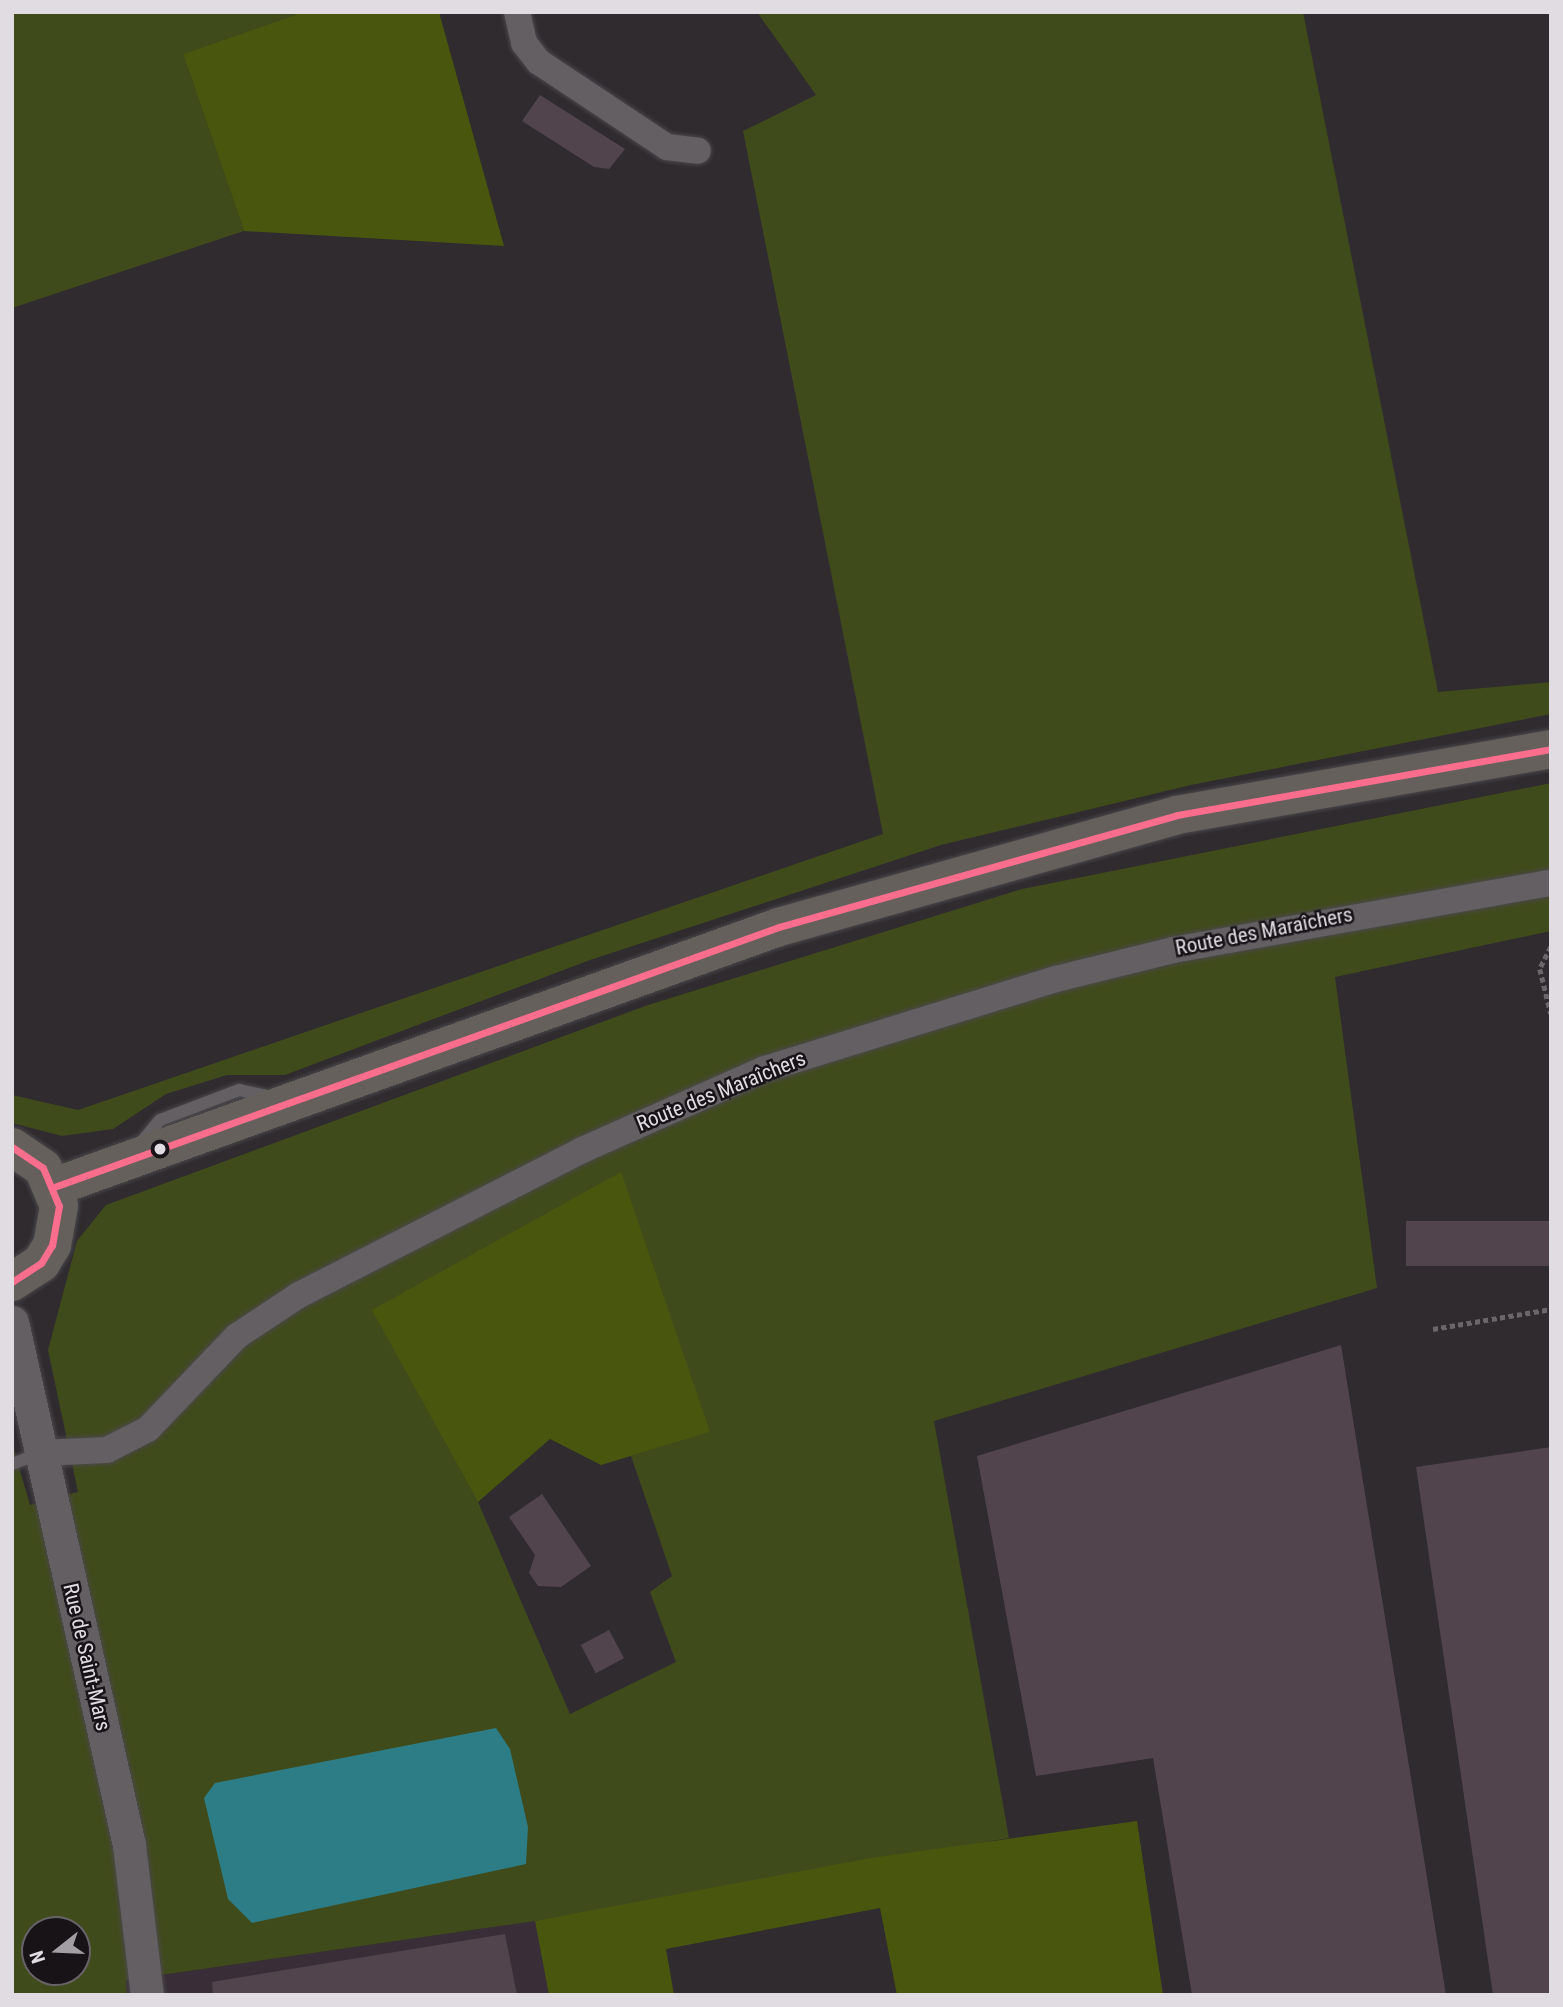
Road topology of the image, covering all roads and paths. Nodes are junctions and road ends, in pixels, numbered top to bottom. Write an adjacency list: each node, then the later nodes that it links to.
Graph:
1 (517, 12): 2 (street)
2 (698, 151)
3 (1551, 750): 8 (main road)
4 (1551, 883): 13 (street, Route des Maraîchers)
5 (1551, 947): 6 (path)
6 (1551, 1014)
7 (12, 1147): 8 (main road)
8 (54, 1187): 9 (main road)
9 (12, 1282)
10 (1551, 1309): 12 (path)
11 (12, 1322): 13 (street, Rue de Saint-Mars)
12 (1433, 1329)
13 (27, 1459): 14 (street, Rue de Saint-Mars)
14 (147, 1995)

